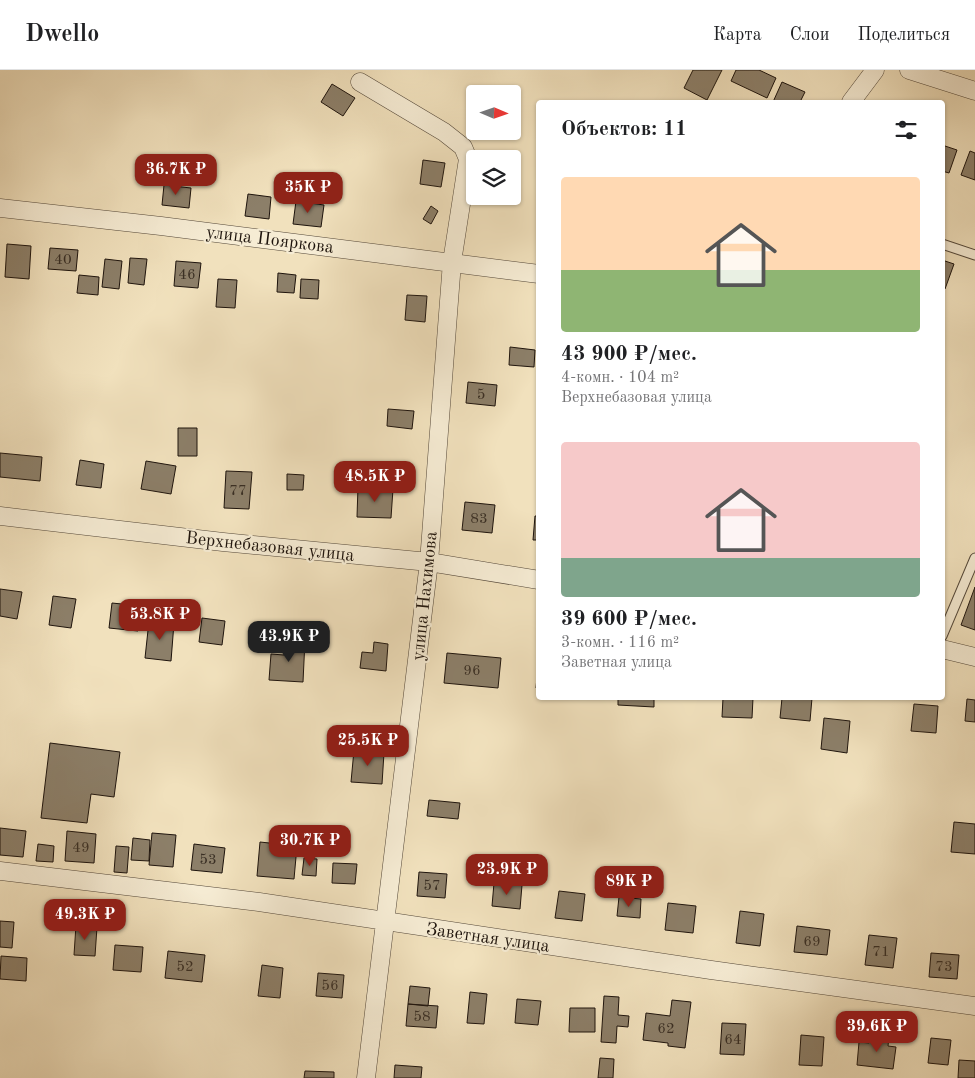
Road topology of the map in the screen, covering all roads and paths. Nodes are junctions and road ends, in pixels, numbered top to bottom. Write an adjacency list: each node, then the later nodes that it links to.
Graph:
1 (875, 70): 5 (street)
2 (917, 71): 4 (street)
3 (360, 82): 9 (street, улица Нахимова)
4 (975, 91)
5 (852, 100)
6 (0, 208): 9 (street, улица Пояркова)
7 (945, 245): 8 (lane)
8 (975, 255)
9 (452, 262): 10 (street, улица Пояркова); 13 (street, улица Нахимова)
10 (536, 274)
11 (0, 516): 13 (street, Верхнебазовая улица)
12 (975, 558): 15 (lane)
13 (429, 562): 14 (street, Верхнебазовая улица); 19 (street, улица Нахимова)
14 (536, 580)
15 (945, 629)
16 (945, 650): 17 (street)
17 (975, 657)
18 (0, 871): 19 (street, Заветная улица)
19 (386, 922): 20 (street, Заветная улица); 21 (street, улица Нахимова)
20 (975, 1006)
21 (366, 1078)

